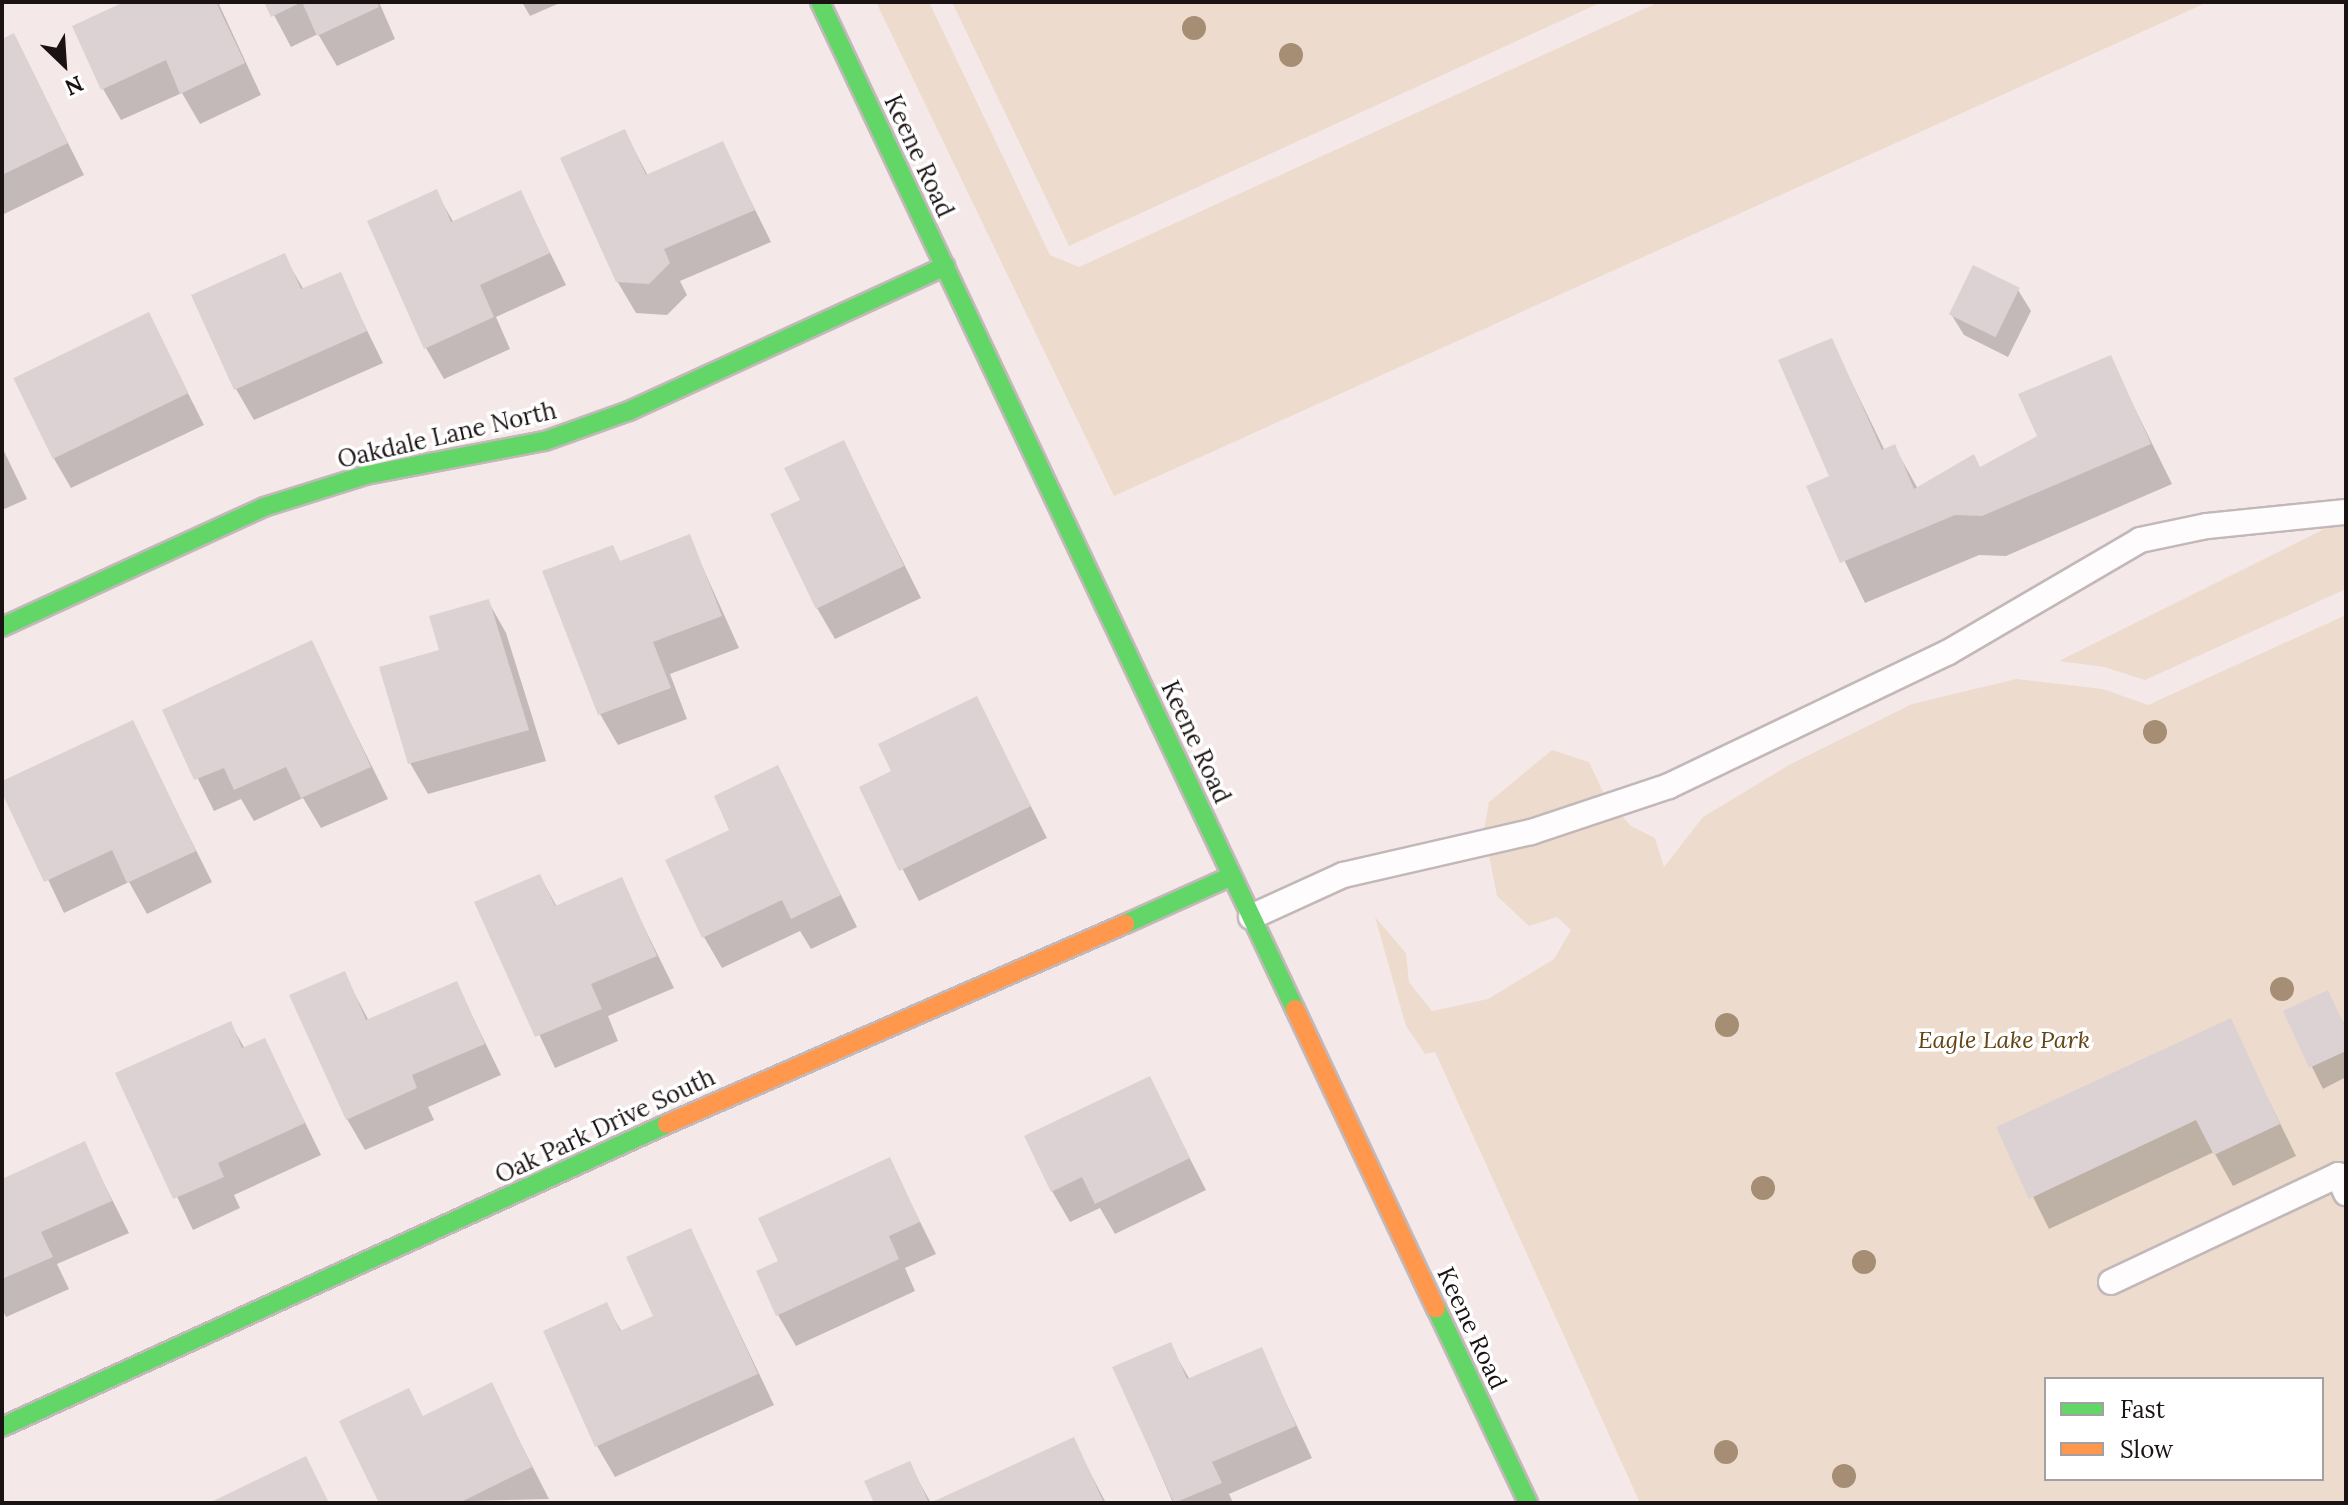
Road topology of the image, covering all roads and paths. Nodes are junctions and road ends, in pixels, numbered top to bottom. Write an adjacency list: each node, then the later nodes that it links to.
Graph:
1 (820, 2): 2 (street, Keene Road)
2 (945, 266): 4 (street, Oakdale Lane North); 5 (street, Keene Road)
3 (2346, 512): 6 (lane)
4 (2, 627)
5 (1232, 876): 6 (street, Keene Road); 9 (street, Oak Park Drive South)
6 (1251, 917): 10 (street, Keene Road)
7 (2346, 1193): 8 (lane)
8 (2111, 1282)
9 (2, 1427)
10 (1528, 1503)

